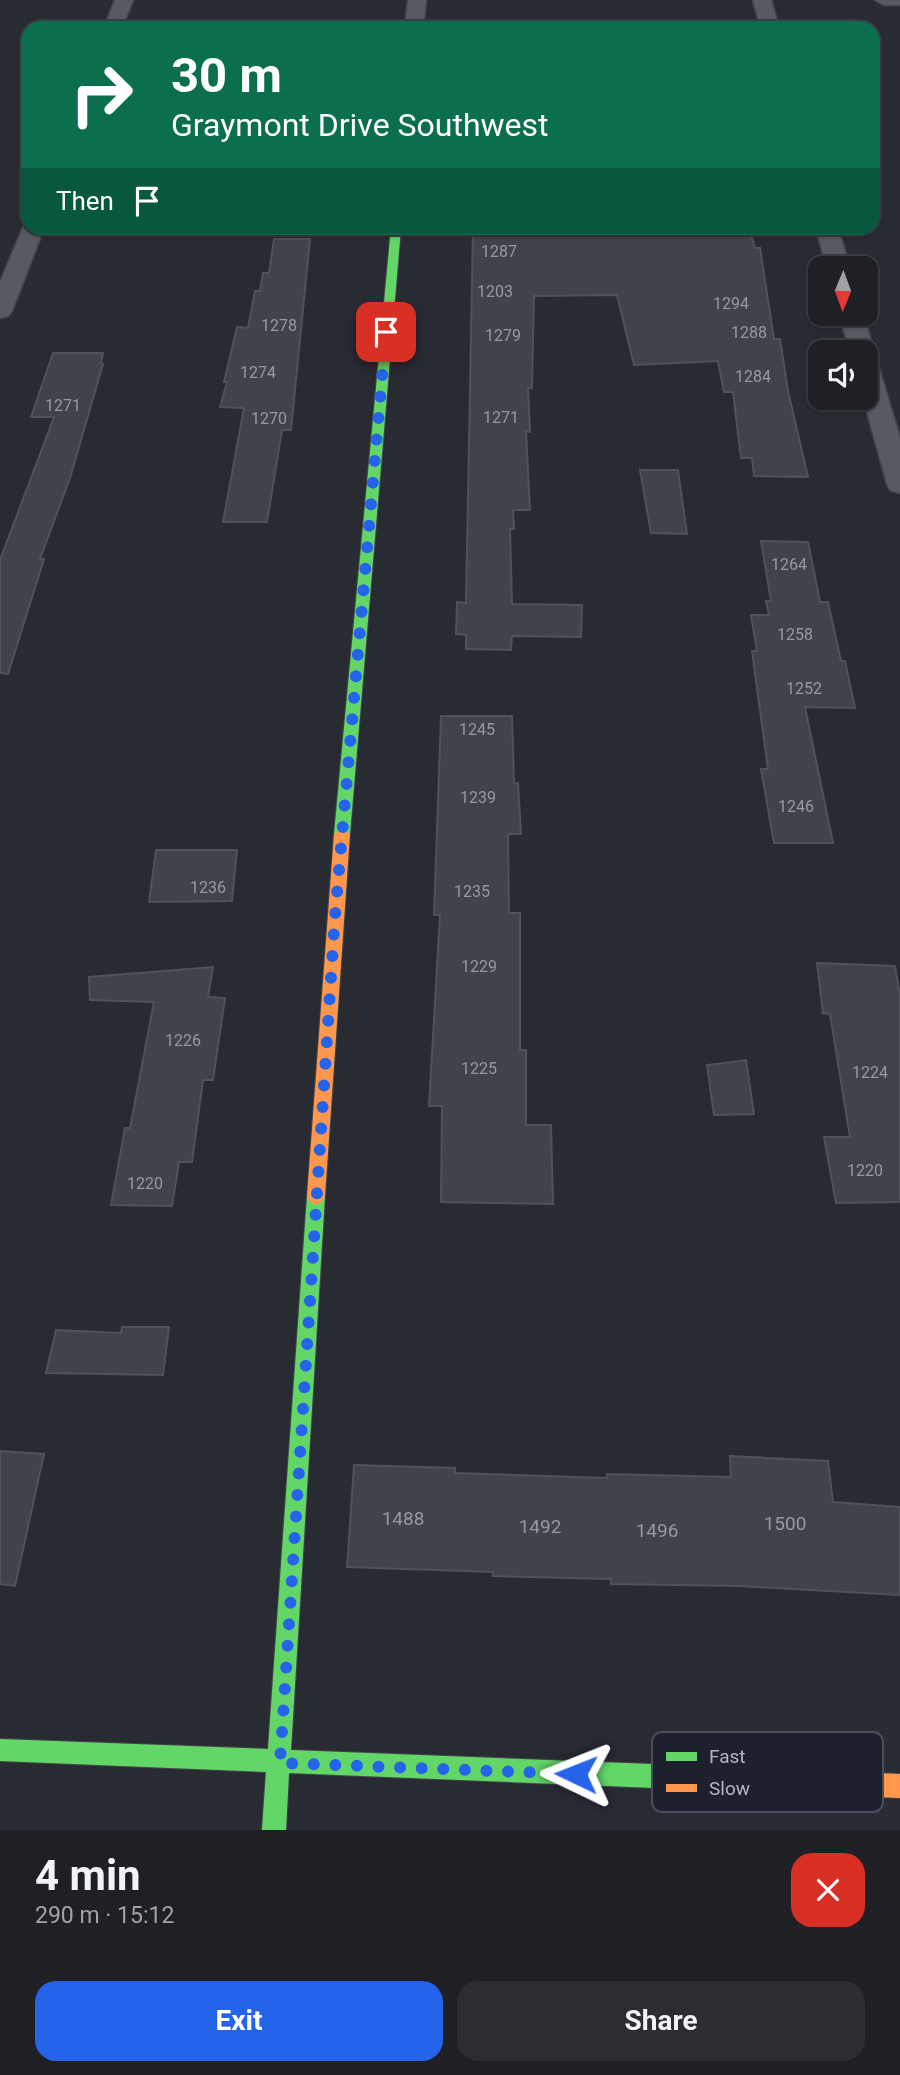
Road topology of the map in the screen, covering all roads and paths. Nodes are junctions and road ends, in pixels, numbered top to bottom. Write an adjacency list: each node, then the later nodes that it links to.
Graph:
1 (124, 0): 6 (street)
2 (417, 0): 7 (street)
3 (762, 0): 8 (street)
4 (884, 0): 5 (street)
5 (900, 0)
6 (116, 21)
7 (415, 21)
8 (768, 21)
9 (30, 235): 13 (street)
10 (395, 235): 17 (street)
11 (829, 235): 12 (street)
12 (835, 256)
13 (0, 311)
14 (878, 407): 15 (street)
15 (900, 484)
16 (0, 1750): 17 (street)
17 (280, 1763): 18 (street); 19 (street)
18 (652, 1777)
19 (274, 1830)

